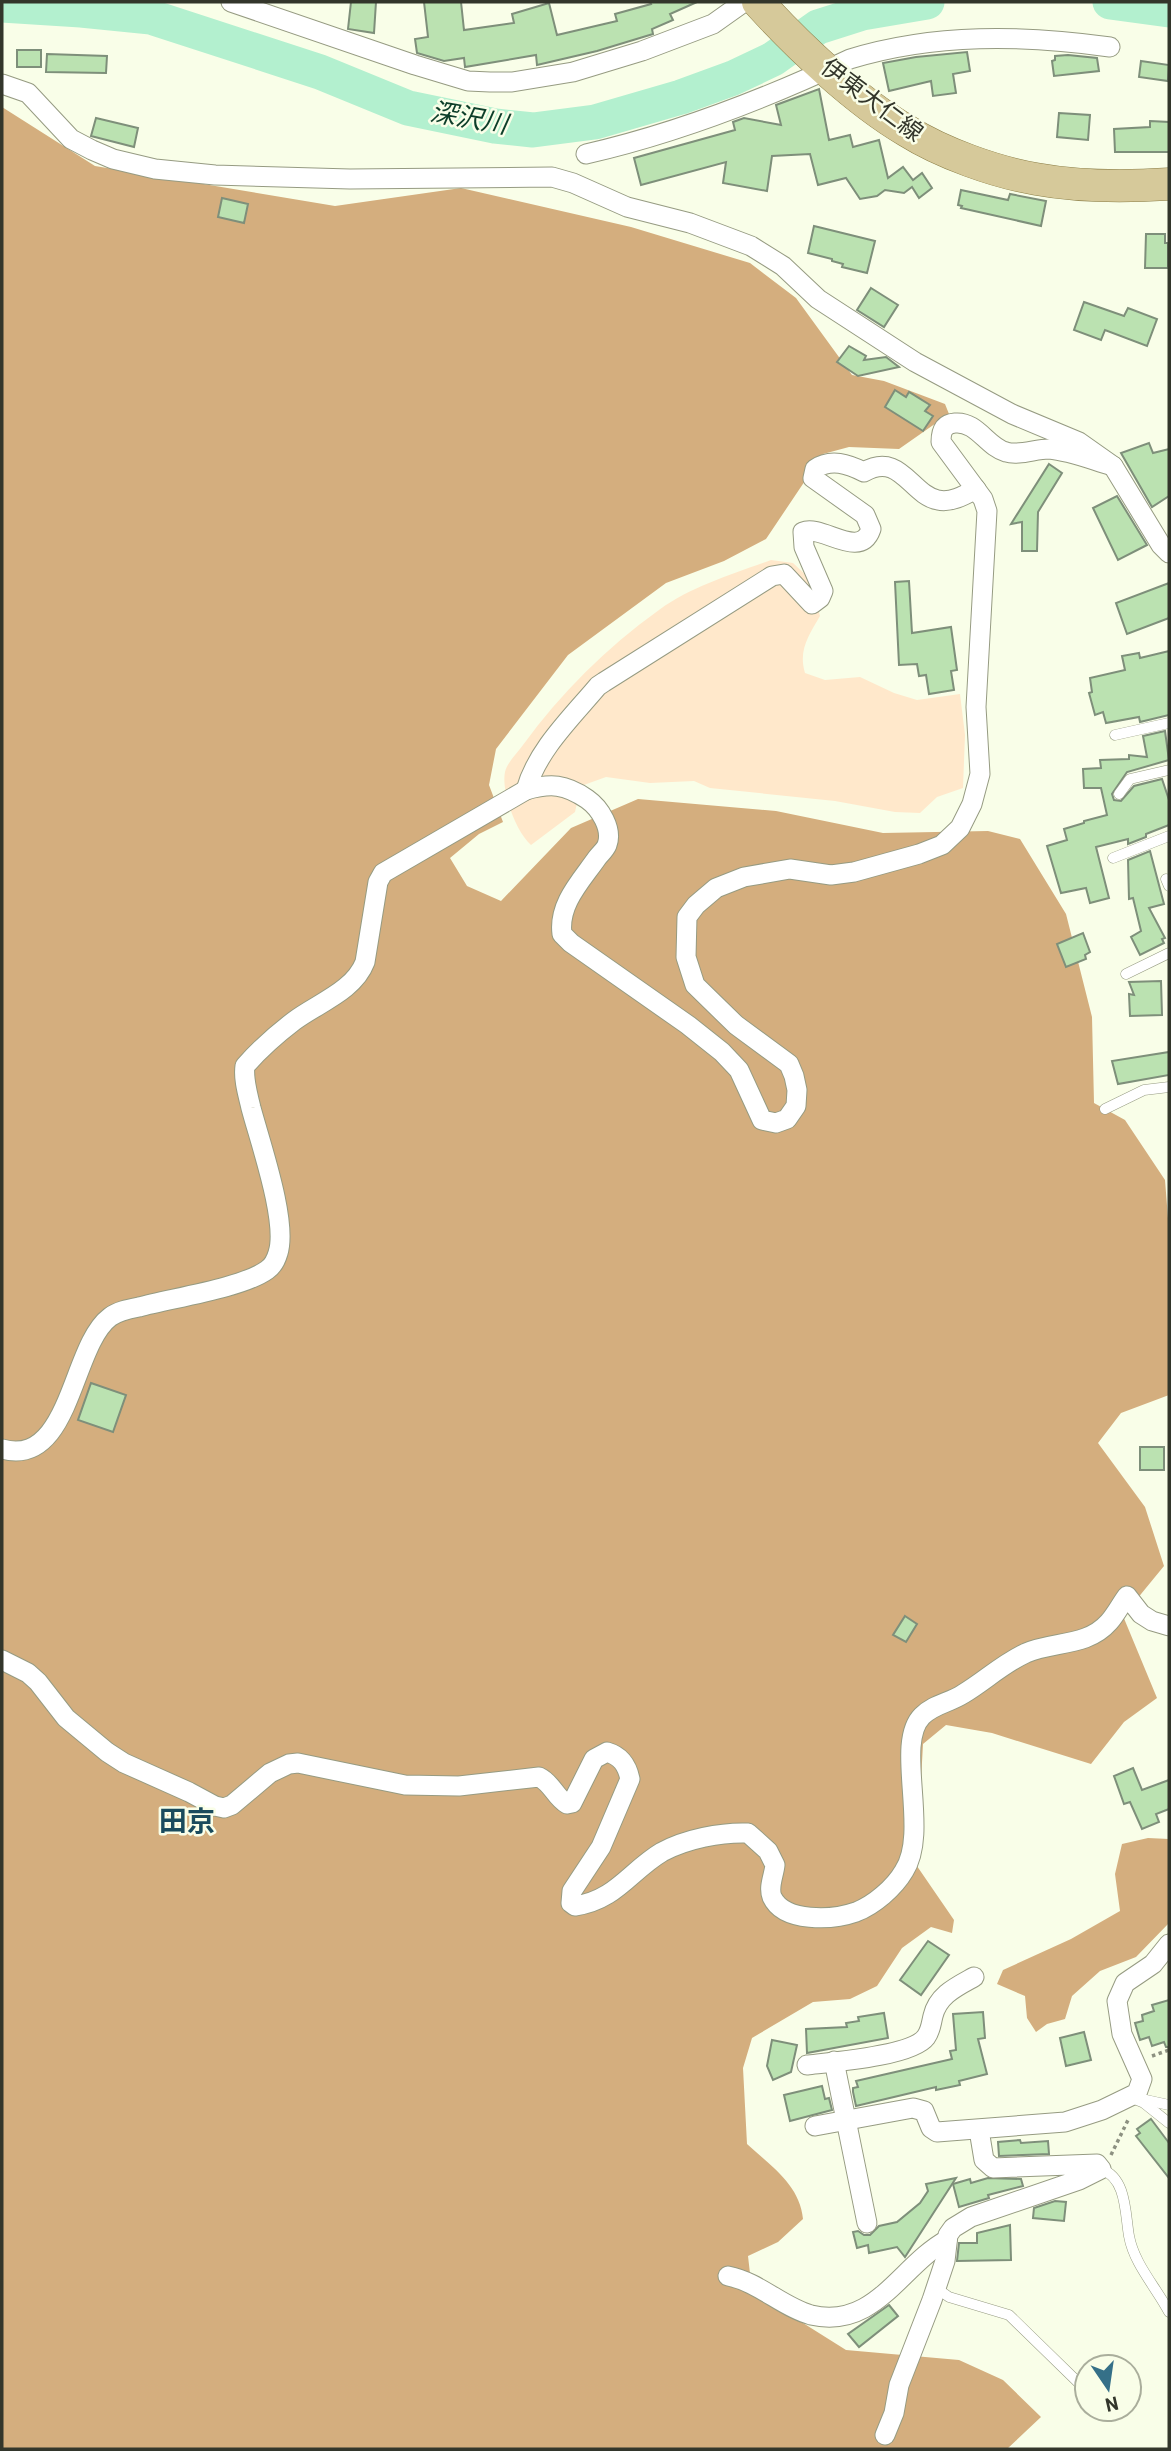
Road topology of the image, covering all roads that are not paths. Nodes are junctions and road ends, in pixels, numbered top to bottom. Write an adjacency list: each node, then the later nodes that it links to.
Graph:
1 (231, 2): 2 (street)
2 (761, 6): 4 (main road, 伊東大仁線)
3 (1110, 47): 4 (street)
4 (824, 66): 6 (street); 7 (main road, 伊東大仁線)
5 (2, 83): 8 (street)
6 (586, 154)
7 (1169, 184)
8 (1113, 466): 9 (street); 10 (street)
9 (976, 489): 14 (street); 14 (street)
10 (1169, 554)
11 (1169, 723): 12 (lane)
12 (1115, 735)
13 (1169, 770): 15 (lane)
14 (526, 790): 22 (street)
15 (1119, 794)
16 (1169, 836): 17 (lane)
17 (1113, 858)
18 (1169, 953): 19 (lane)
19 (1126, 974)
20 (1169, 1087): 21 (lane)
21 (1105, 1109)
22 (2, 1449)
23 (1169, 1626): 24 (street)
24 (2, 1660)
25 (1169, 1944): 29 (street)
26 (974, 1978): 27 (street)
27 (834, 2062): 28 (street); 31 (street)
28 (807, 2065)
29 (1136, 2099): 30 (lane); 32 (lane); 34 (street)
30 (1169, 2105)
31 (845, 2120): 33 (street); 34 (street); 36 (street)
32 (1169, 2123)
33 (815, 2126)
34 (979, 2130): 35 (street)
35 (1101, 2167): 37 (street); 40 (lane)
36 (867, 2223)
37 (947, 2240): 38 (street); 39 (street)
38 (729, 2276)
39 (936, 2288): 41 (lane); 42 (street)
40 (1169, 2312)
41 (1073, 2377)
42 (885, 2435)

